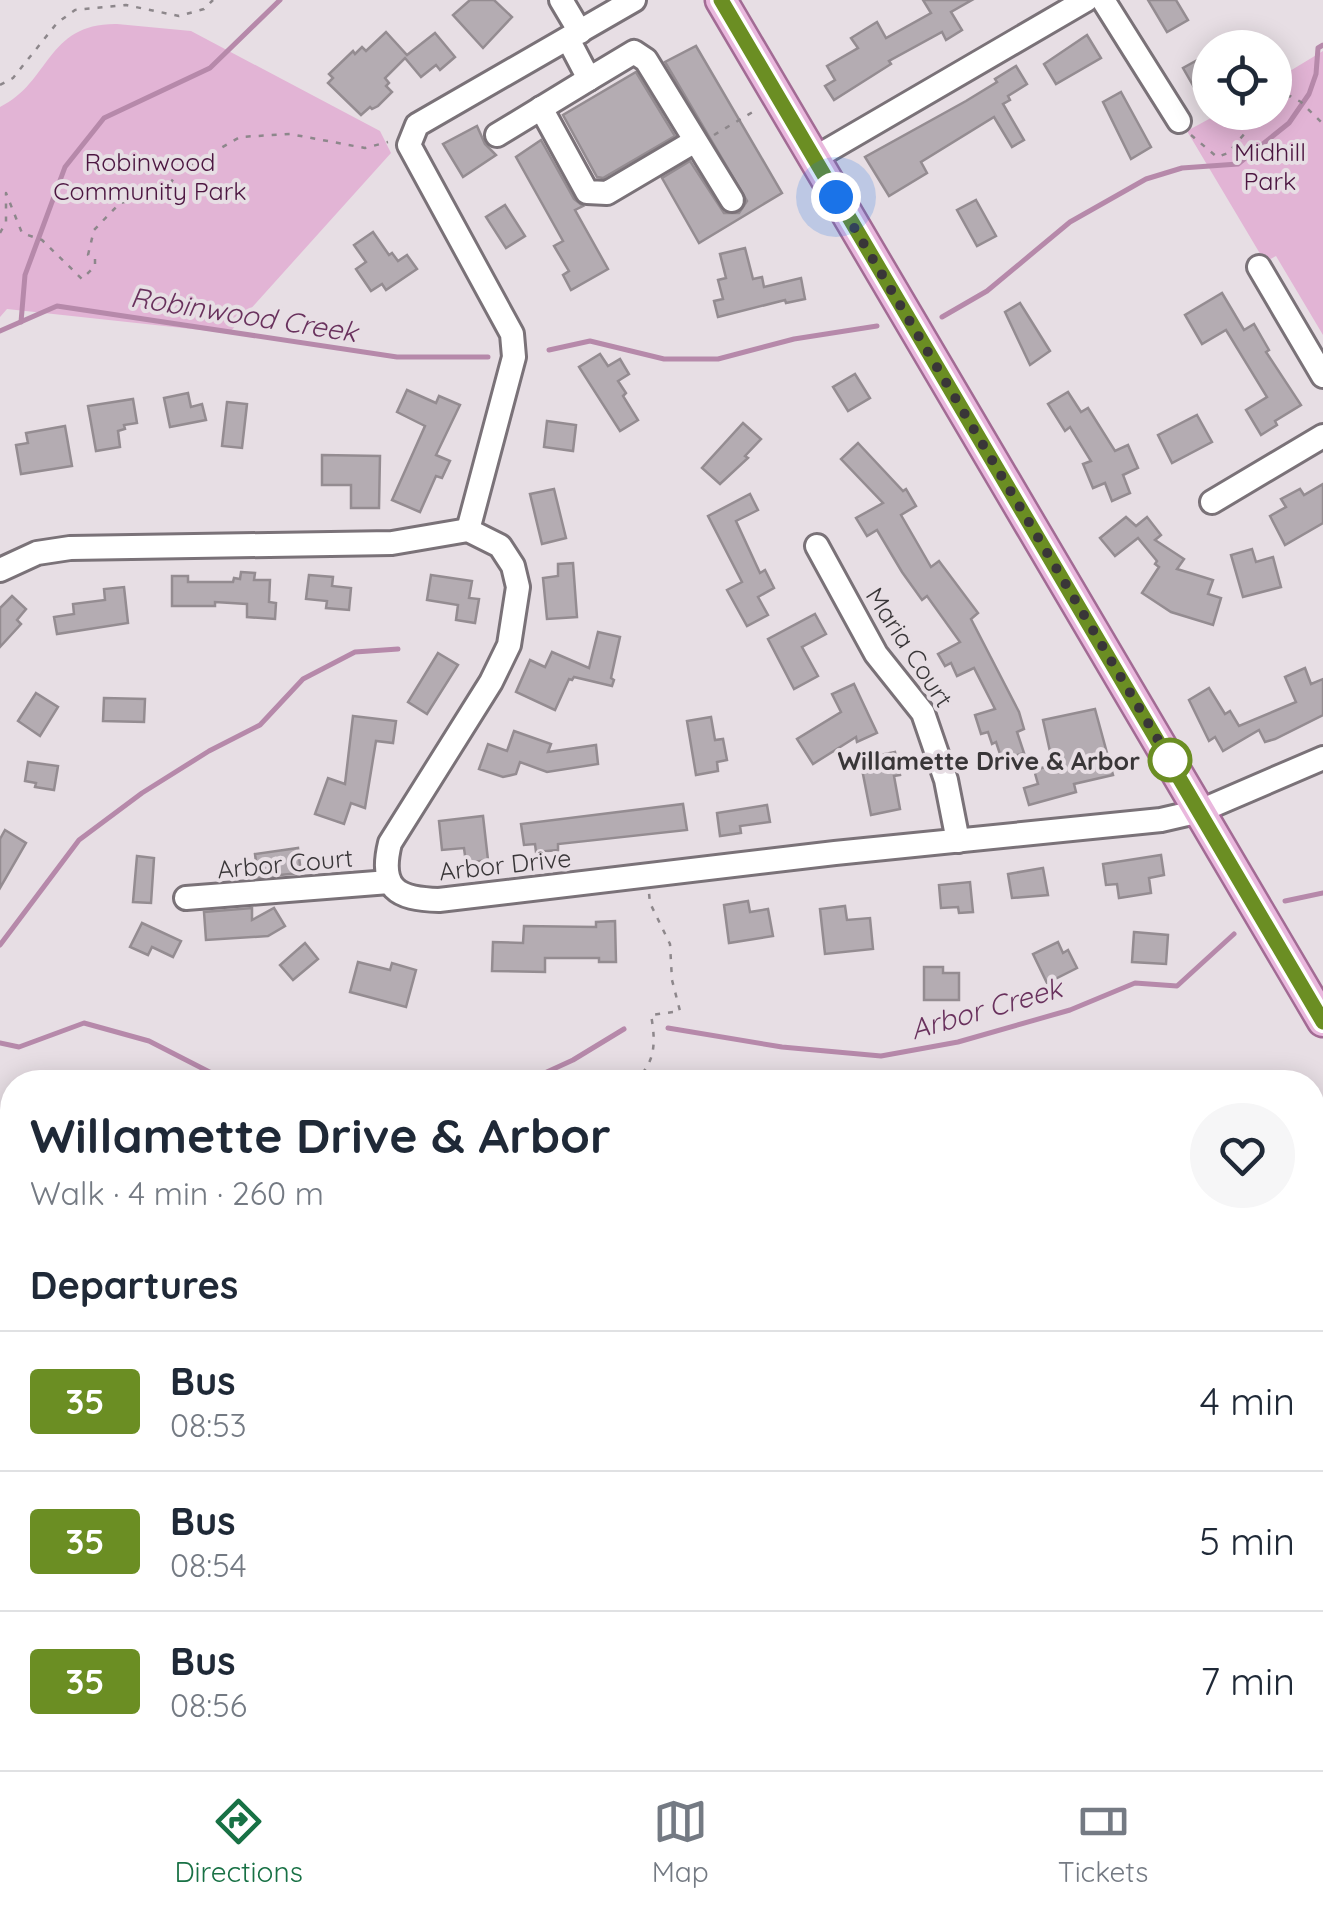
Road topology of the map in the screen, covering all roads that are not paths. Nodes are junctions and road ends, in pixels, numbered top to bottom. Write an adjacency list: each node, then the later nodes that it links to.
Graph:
1 (562, 0): 6 (street)
2 (634, 0): 6 (street)
3 (722, 0): 12 (main road)
4 (1086, 0): 12 (street)
5 (1103, 0): 9 (street)
6 (574, 35): 7 (street); 18 (street)
7 (589, 79): 8 (street); 11 (street)
8 (541, 108): 10 (street); 11 (street)
9 (1187, 130)
10 (497, 135)
11 (696, 143): 13 (street)
12 (813, 158): 22 (main road)
13 (732, 200)
14 (1259, 266): 15 (street)
15 (1323, 376)
16 (1323, 436): 17 (street)
17 (1212, 502)
18 (468, 530): 20 (street); 24 (street)
19 (817, 546): 23 (street, Maria Court)
20 (0, 570)
21 (1323, 758): 22 (street, Arbor Drive)
22 (1200, 811): 23 (street, Arbor Drive); 26 (main road)
23 (958, 840): 24 (street, Arbor Drive)
24 (388, 882): 25 (street, Arbor Court)
25 (186, 898)
26 (1323, 1022)

